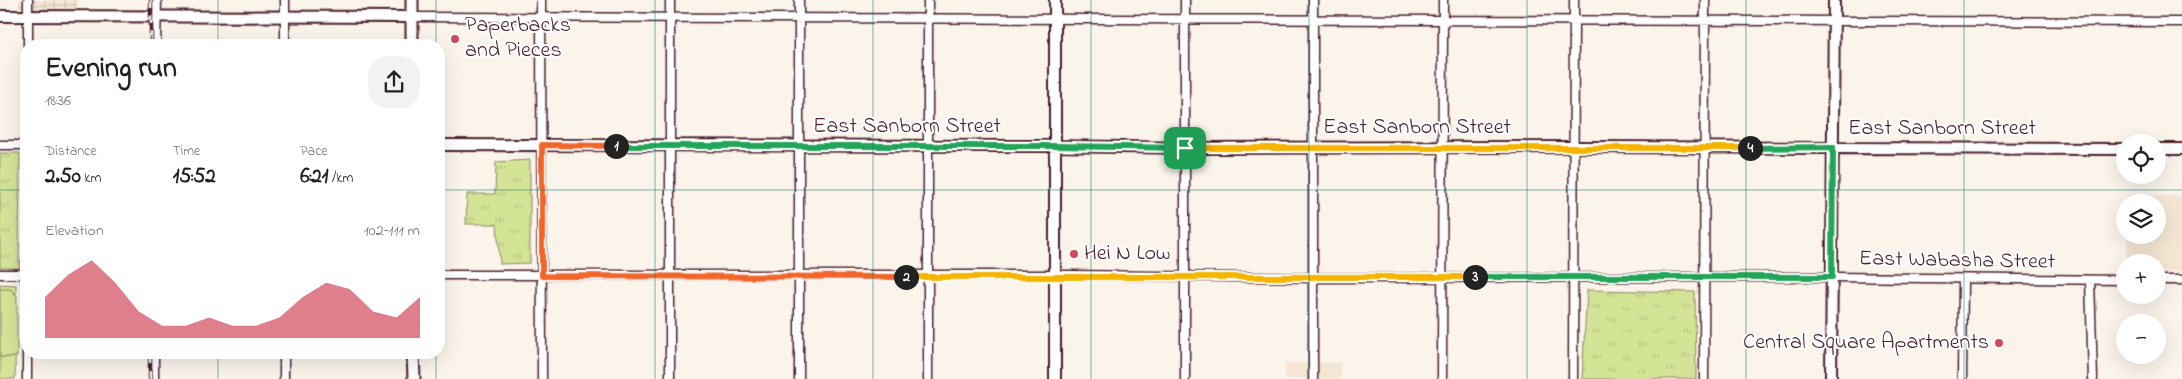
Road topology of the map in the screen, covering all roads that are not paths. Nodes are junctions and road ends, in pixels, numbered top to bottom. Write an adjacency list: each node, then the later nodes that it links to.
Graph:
1 (28, 0): 17 (street)
2 (157, 0): 18 (street)
3 (285, 0): 19 (street)
4 (412, 0): 20 (main road)
5 (542, 0): 21 (street)
6 (670, 0): 22 (street)
7 (799, 0): 23 (street)
8 (928, 0): 24 (street)
9 (1055, 0): 25 (street)
10 (1185, 0): 26 (street)
11 (1313, 0): 27 (street)
12 (1443, 0): 28 (street)
13 (1574, 0): 29 (street)
14 (1705, 0): 30 (street)
15 (1834, 0): 31 (street)
16 (0, 16): 17 (street)
17 (27, 16): 18 (street); 33 (street)
18 (156, 16): 19 (street); 34 (street)
19 (285, 17): 20 (street); 35 (street)
20 (411, 17): 21 (street); 36 (main road)
21 (542, 18): 22 (street); 40 (street)
22 (670, 18): 23 (street); 42 (street)
23 (799, 18): 24 (street); 41 (street)
24 (928, 18): 25 (street); 43 (street)
25 (1055, 19): 26 (street); 44 (street)
26 (1185, 19): 27 (street); 49 (street)
27 (1313, 20): 28 (street); 45 (street)
28 (1443, 20): 29 (street); 46 (street)
29 (1574, 21): 30 (street); 47 (street)
30 (1705, 21): 31 (street); 50 (street)
31 (1834, 21): 32 (street); 48 (street)
32 (2182, 22)
33 (28, 39)
34 (156, 39)
35 (285, 39)
36 (412, 39)
37 (0, 145): 38 (street)
38 (20, 145)
39 (445, 145): 40 (street, East Sanborn Street)
40 (542, 145): 42 (street, East Sanborn Street); 57 (street)
41 (799, 145): 42 (street, East Sanborn Street); 43 (street, East Sanborn Street); 63 (street)
42 (668, 146): 58 (street)
43 (929, 146): 44 (street, East Sanborn Street); 59 (street)
44 (1055, 146): 49 (street, East Sanborn Street); 60 (street)
45 (1313, 147): 46 (street, East Sanborn Street); 49 (street, East Sanborn Street); 66 (street)
46 (1442, 147): 47 (street, East Sanborn Street); 62 (street)
47 (1574, 147): 50 (street, East Sanborn Street); 64 (street)
48 (1833, 147): 50 (street, East Sanborn Street); 51 (street, East Sanborn Street); 65 (street)
49 (1185, 148): 61 (street)
50 (1705, 148): 67 (street)
51 (2116, 149)
52 (2166, 149): 53 (street)
53 (2182, 149)
54 (0, 274): 55 (street)
55 (20, 274)
56 (445, 275): 57 (street, East Wabasha Street)
57 (542, 276): 58 (street, East Wabasha Street); 81 (street)
58 (669, 276): 63 (street, East Wabasha Street); 82 (street)
59 (927, 276): 60 (street, East Wabasha Street); 63 (street, East Wabasha Street); 84 (street)
60 (1055, 276): 61 (street, East Wabasha Street); 85 (street)
61 (1185, 276): 66 (street, East Wabasha Street); 86 (street)
62 (1442, 276): 64 (street, East Wabasha Street); 66 (street, East Wabasha Street); 88 (street)
63 (799, 277): 83 (street)
64 (1573, 277): 67 (street, East Wabasha Street); 89 (street)
65 (1832, 277): 67 (street, East Wabasha Street); 68 (street, East Wabasha Street); 91 (street)
66 (1313, 278): 87 (street)
67 (1704, 278): 90 (street)
68 (1963, 279): 69 (street, East Wabasha Street); 92 (street)
69 (2090, 280): 70 (street, East Wabasha Street); 93 (street)
70 (2116, 280)
71 (2166, 280): 72 (street)
72 (2182, 280)
73 (27, 359): 77 (street)
74 (154, 359): 78 (street)
75 (284, 359): 79 (street)
76 (413, 359): 80 (main road)
77 (27, 379)
78 (154, 379)
79 (284, 379)
80 (414, 379)
81 (542, 379)
82 (670, 379)
83 (799, 379)
84 (928, 379)
85 (1055, 379)
86 (1185, 379)
87 (1313, 379)
88 (1442, 379)
89 (1573, 379)
90 (1704, 379)
91 (1832, 379)
92 (1962, 379)
93 (2092, 379)

